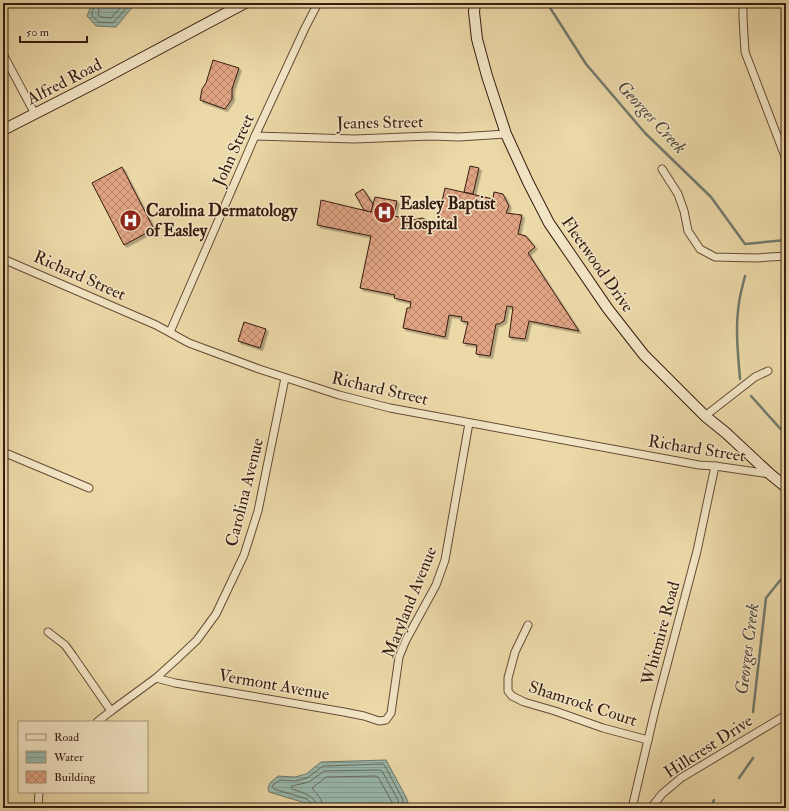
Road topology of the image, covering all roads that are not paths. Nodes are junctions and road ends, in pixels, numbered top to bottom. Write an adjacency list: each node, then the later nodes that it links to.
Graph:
1 (245, 3): 6 (street, Alfred Road)
2 (318, 3): 9 (street, John Street)
3 (475, 3): 8 (street, Fleetwood Drive)
4 (743, 3): 10 (street)
5 (3, 54): 6 (street)
6 (35, 114): 7 (street, Alfred Road)
7 (3, 130)
8 (506, 134): 9 (street, Jeanes Street); 17 (street, Fleetwood Drive)
9 (255, 136): 14 (street, John Street)
10 (786, 158)
11 (662, 170): 12 (street)
12 (786, 256)
13 (3, 259): 14 (street, Richard Street)
14 (170, 332): 16 (street, Richard Street)
15 (768, 371): 17 (street)
16 (285, 378): 18 (street, Richard Street); 26 (street, Carolina Avenue)
17 (705, 416): 21 (street, Fleetwood Drive)
18 (469, 423): 20 (street, Richard Street); 29 (street, Maryland Avenue)
19 (3, 452): 23 (street)
20 (715, 466): 21 (street, Richard Street); 31 (street, Whitmire Road)
21 (770, 474): 22 (street, Fleetwood Drive)
22 (786, 487)
23 (89, 488)
24 (528, 625): 31 (street, Shamrock Court)
25 (48, 632): 27 (street)
26 (156, 678): 27 (street, Carolina Avenue); 29 (street, Vermont Avenue)
27 (111, 711): 30 (street, Carolina Avenue)
28 (786, 715): 35 (street, Hillcrest Drive)
29 (386, 720)
30 (98, 721)
31 (648, 740): 34 (street, Whitmire Road)
32 (40, 793): 33 (street)
33 (38, 808)
34 (632, 808)
35 (651, 808)

